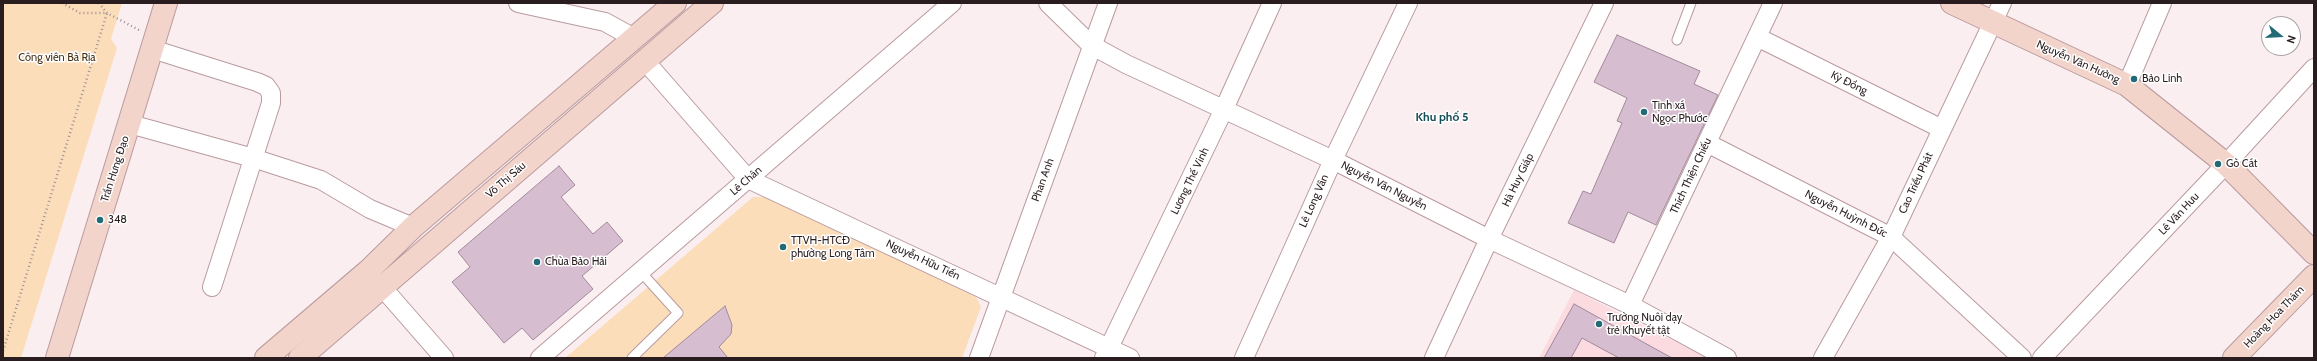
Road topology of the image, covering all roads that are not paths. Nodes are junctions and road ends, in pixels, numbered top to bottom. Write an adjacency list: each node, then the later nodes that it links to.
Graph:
1 (166, 3): 20 (main road, Trần Hưng Đạo)
2 (518, 3): 18 (street)
3 (675, 3): 18 (main road)
4 (712, 3): 22 (main road, Võ Thị Sáu)
5 (952, 3): 32 (street, Lê Chân)
6 (1048, 3): 21 (street, Nguyễn Văn Nguyễn)
7 (1108, 3): 21 (street, Phan Anh)
8 (1272, 3): 25 (street, Lương Thế Vinh)
9 (1408, 3): 30 (street, Lê Long Vân)
10 (1604, 3): 35 (street, Hà Huy Giáp)
11 (1691, 3): 19 (lane)
12 (1773, 3): 17 (street, Thích Thiện Chiếu)
13 (1952, 3): 16 (main road, Nguyễn Văn Hưởng)
14 (2002, 3): 16 (street, Cao Triều Phát)
15 (2162, 3): 24 (street)
16 (1992, 23): 24 (main road, Nguyễn Văn Hưởng); 27 (street, Cao Triều Phát)
17 (1757, 37): 27 (street, Kỳ Đồng); 28 (street, Thích Thiện Chiếu)
18 (634, 38): 33 (main road)
19 (1677, 40)
20 (153, 44): 26 (main road, Trần Hưng Đạo); 29 (street)
21 (1091, 45): 25 (street, Nguyễn Văn Nguyễn); 41 (street, Phan Anh)
22 (645, 61): 32 (street, Nguyễn Hữu Tiến); 40 (main road, Võ Thị Sáu)
23 (2314, 68): 31 (street, Lê Văn Hưu)
24 (2127, 84): 31 (main road, Nguyễn Văn Hưởng)
25 (1224, 109): 30 (street, Nguyễn Văn Nguyễn); 43 (street, Lương Thế Vinh)
26 (130, 124): 29 (street); 44 (main road, Trần Hưng Đạo)
27 (1942, 129): 34 (street, Cao Triều Phát)
28 (1707, 143): 34 (street, Nguyễn Huỳnh Đức); 42 (street, Thích Thiện Chiếu)
29 (253, 158): 33 (street); 39 (street)
30 (1333, 160): 35 (street, Nguyễn Văn Nguyễn); 52 (street, Lê Long Vân)
31 (2226, 164): 36 (main road, Nguyễn Văn Hưởng); 57 (street, Lê Văn Hưu)
32 (748, 179): 37 (street, Lê Chân); 41 (street, Nguyễn Hữu Tiến)
33 (413, 227): 45 (main road)
34 (1891, 236): 55 (street, Cao Triều Phát); 56 (street, Nguyễn Huỳnh Đức)
35 (1488, 239): 42 (street, Nguyễn Văn Nguyễn); 53 (street, Hà Huy Giáp)
36 (2314, 253)
37 (640, 271): 48 (street, Lê Chân); 49 (lane)
38 (2314, 276): 58 (main road, Hoàng Hoa Thám)
39 (212, 287)
40 (382, 287): 46 (main road, Võ Thị Sáu); 47 (street)
41 (1001, 297): 43 (street, Nguyễn Hữu Tiến); 50 (street, Phan Anh)
42 (1630, 306): 54 (street, Nguyễn Văn Nguyễn)
43 (1107, 353): 51 (street, Nguyễn Hữu Tiến)
44 (57, 358)
45 (266, 358)
46 (300, 358)
47 (444, 358)
48 (540, 358)
49 (632, 358)
50 (979, 358)
51 (1130, 358)
52 (1244, 358)
53 (1434, 358)
54 (1727, 358)
55 (1823, 358)
56 (2022, 358)
57 (2042, 358)
58 (2234, 358)

